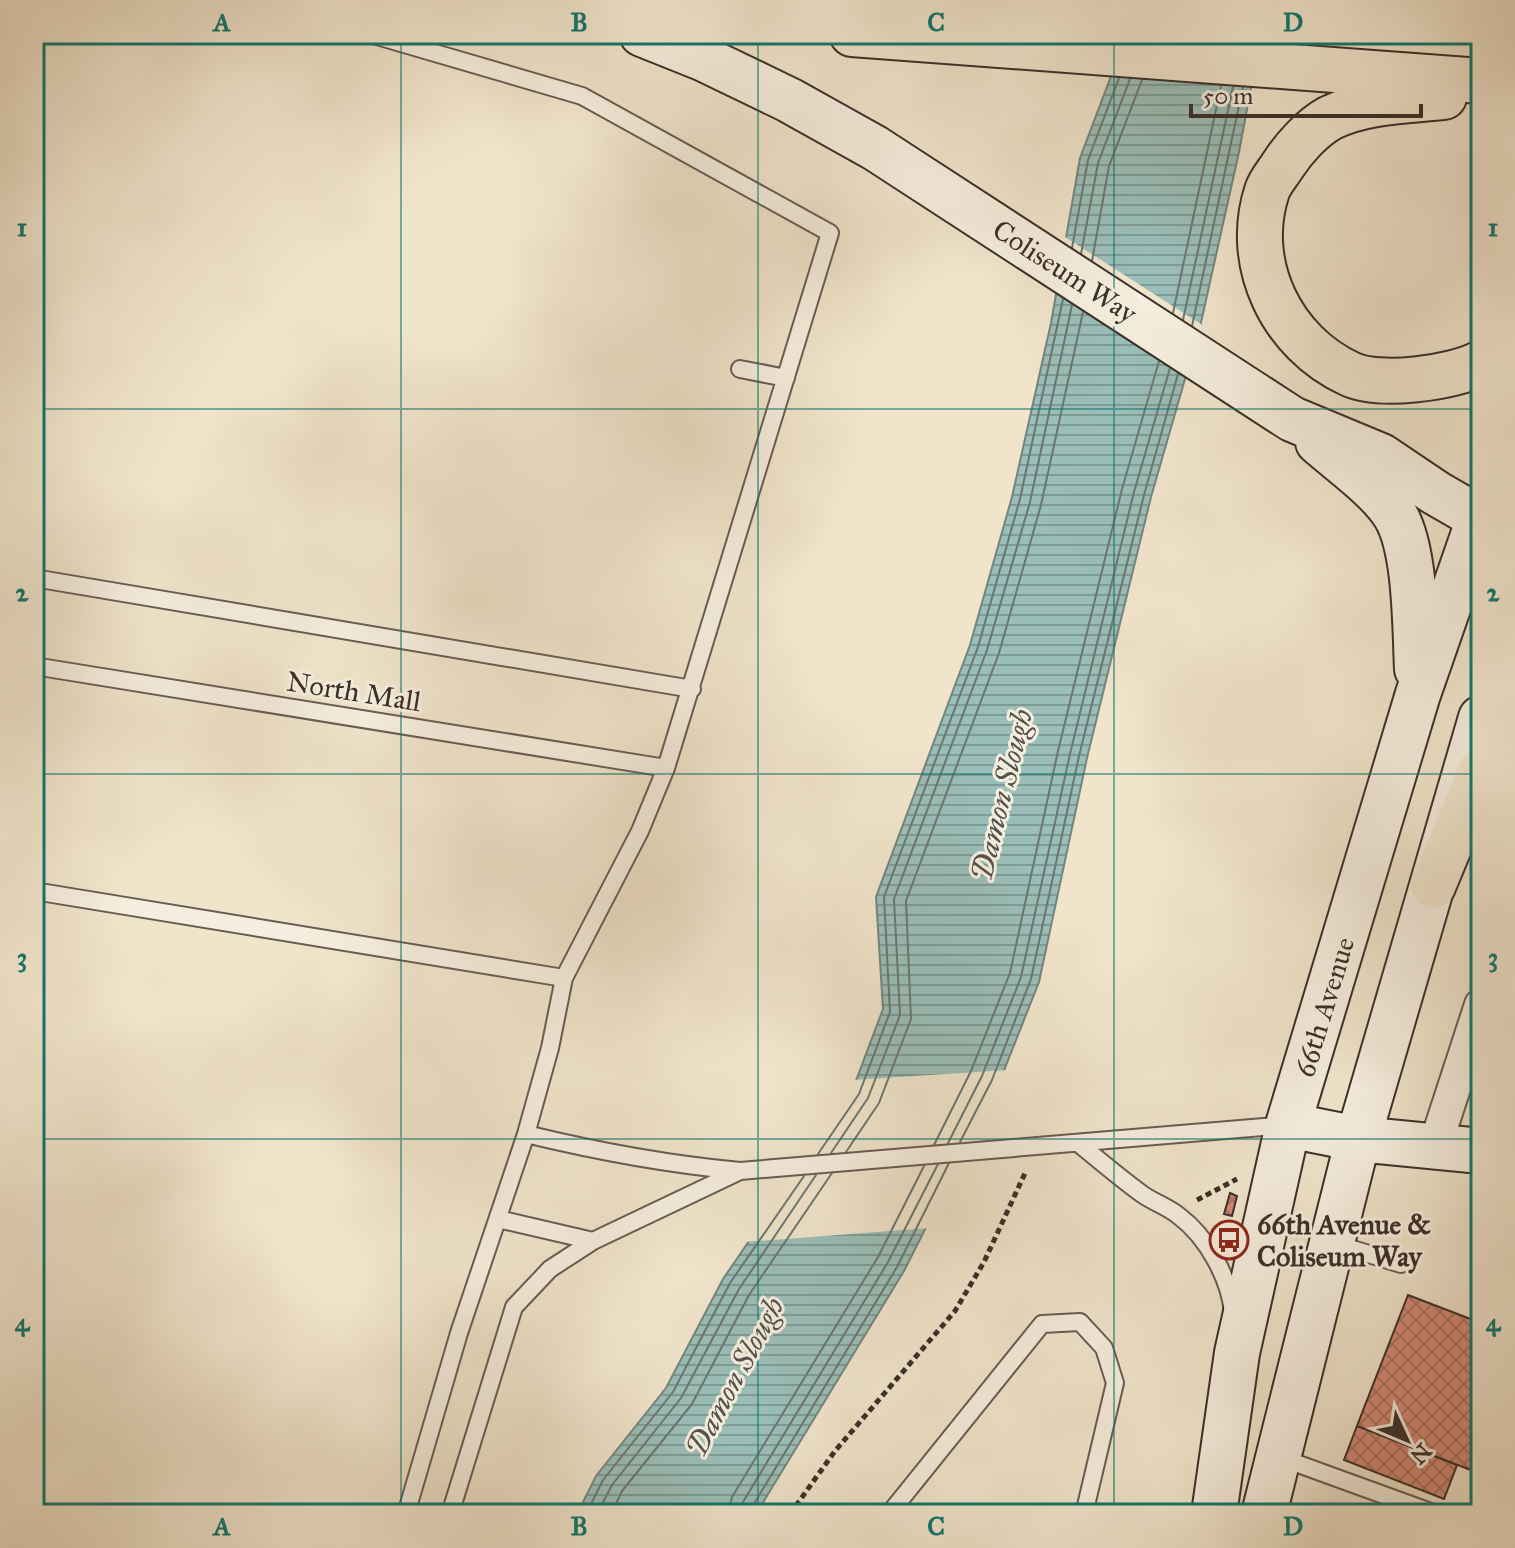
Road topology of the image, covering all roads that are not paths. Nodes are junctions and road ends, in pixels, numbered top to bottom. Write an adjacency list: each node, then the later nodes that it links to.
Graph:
1 (370, 34): 8 (lane)
2 (642, 34): 9 (street, Coliseum Way)
3 (852, 34): 4 (highway)
4 (1481, 81)
5 (1481, 94): 6 (highway)
6 (1481, 363)
7 (740, 369): 8 (lane)
8 (786, 378): 13 (lane)
9 (1292, 419): 10 (street, Coliseum Way); 14 (street)
10 (1480, 517): 14 (street, 66th Avenue)
11 (34, 578): 13 (lane)
12 (34, 666): 16 (lane, North Mall)
13 (692, 689): 16 (lane)
14 (1418, 694): 22 (street, 66th Avenue)
15 (1481, 718): 18 (street)
16 (666, 768): 20 (lane)
17 (1481, 770): 18 (highway)
18 (1433, 886): 24 (street)
19 (34, 891): 20 (lane)
20 (564, 978): 23 (lane)
21 (1481, 1005): 26 (street)
22 (1288, 1125): 24 (street); 25 (lane); 33 (street, 66th Avenue)
23 (526, 1134): 28 (lane); 29 (lane)
24 (1358, 1139): 26 (street); 31 (street)
25 (1078, 1143): 28 (lane); 33 (lane)
26 (1435, 1146): 27 (street)
27 (1481, 1151)
28 (747, 1170): 30 (lane)
29 (498, 1219): 30 (lane); 35 (lane)
30 (593, 1241): 36 (lane)
31 (1332, 1243): 32 (lane); 34 (street)
32 (1401, 1264)
33 (1237, 1353): 39 (street, 66th Avenue)
34 (1278, 1457): 40 (street); 41 (lane)
35 (406, 1514)
36 (450, 1514)
37 (889, 1514): 38 (lane)
38 (1084, 1514)
39 (1214, 1514)
40 (1264, 1514)
41 (1436, 1514)

